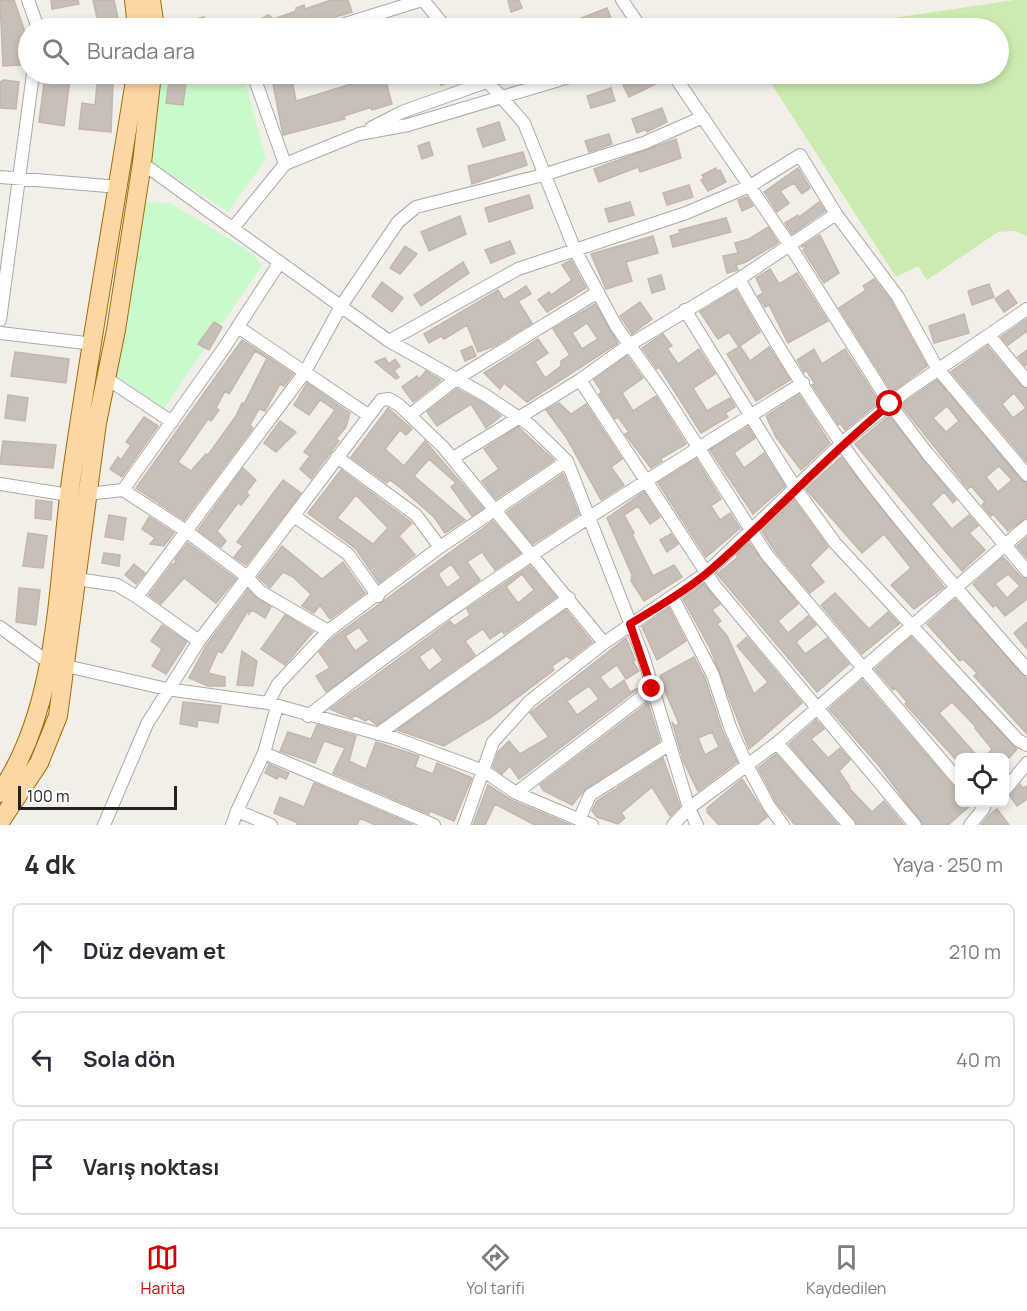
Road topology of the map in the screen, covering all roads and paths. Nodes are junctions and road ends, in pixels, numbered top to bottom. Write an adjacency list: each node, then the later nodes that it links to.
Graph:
1 (27, 0): 6 (street)
2 (134, 0): 7 (main road)
3 (151, 0): 8 (main road)
4 (423, 0): 9 (street); 10 (street)
5 (622, 0): 11 (street)
6 (34, 18)
7 (136, 18)
8 (154, 18)
9 (364, 18)
10 (438, 18)
11 (634, 18)
12 (32, 84): 27 (street)
13 (134, 84): 29 (main road)
14 (151, 84): 23 (main road)
15 (257, 84): 24 (street)
16 (467, 84): 22 (street)
17 (490, 84): 20 (street)
18 (545, 84): 20 (street)
19 (680, 84): 21 (street)
20 (500, 97): 22 (street); 25 (street)
21 (703, 117): 25 (street); 28 (street)
22 (359, 134): 24 (street)
23 (142, 163): 31 (street); 49 (main road)
24 (285, 165): 31 (street)
25 (543, 175): 33 (street); 37 (street)
26 (0, 177): 27 (street)
27 (18, 178): 29 (street); 40 (street)
28 (750, 186): 30 (street); 32 (street); 33 (street)
29 (118, 187): 45 (main road)
30 (836, 214): 32 (street); 47 (street)
31 (233, 228): 34 (street)
32 (789, 244): 35 (street); 54 (street)
33 (574, 250): 36 (street); 44 (street)
34 (280, 262): 37 (street); 41 (street)
35 (739, 279): 39 (street); 53 (street)
36 (598, 292): 46 (street); 50 (street)
37 (341, 306): 44 (street); 48 (street)
38 (1027, 309): 43 (street)
39 (685, 310): 46 (street); 57 (street)
40 (0, 320)
41 (238, 327): 48 (street); 59 (street)
42 (0, 333): 45 (street)
43 (989, 335): 47 (street); 52 (street)
44 (389, 341): 50 (street)
45 (94, 344): 70 (main road)
46 (629, 345): 51 (street); 61 (street)
47 (937, 368): 54 (street); 65 (street)
48 (305, 372): 55 (street); 76 (street)
49 (106, 378): 59 (street); 70 (main road)
50 (456, 379): 56 (street); 58 (street)
51 (580, 380): 58 (street); 66 (street)
52 (1027, 381)
53 (802, 383): 57 (street); 60 (street)
54 (890, 404): 60 (street); 77 (street)
55 (368, 415): 56 (street); 62 (street)
56 (410, 415): 63 (street)
57 (751, 415): 61 (street); 68 (street)
58 (517, 416): 63 (street); 64 (street)
59 (172, 422): 69 (street)
60 (843, 442): 68 (street); 84 (street)
61 (699, 448): 66 (street); 75 (street)
62 (337, 457): 72 (street); 78 (street)
63 (453, 458): 71 (street)
64 (567, 461): 71 (street); 73 (street)
65 (1027, 475)
66 (647, 481): 73 (street); 81 (street)
67 (0, 484): 70 (street)
68 (796, 489): 75 (street); 90 (street)
69 (123, 490): 70 (street); 76 (street)
70 (78, 495): 83 (main road); 95 (main road)
71 (496, 511): 78 (street); 79 (street)
72 (294, 516): 82 (street); 85 (street)
73 (588, 518): 79 (street); 89 (street)
74 (1027, 526): 77 (street)
75 (752, 530): 81 (street); 97 (street)
76 (186, 531): 82 (street); 86 (street)
77 (1003, 544): 80 (street); 84 (street)
78 (440, 547): 85 (street)
79 (532, 554): 87 (street); 103 (street)
80 (1027, 571)
81 (706, 573): 88 (street); 102 (street)
82 (246, 576): 92 (street); 93 (street)
83 (77, 579): 86 (street); 96 (main road)
84 (956, 589): 90 (street); 98 (street)
85 (378, 596): 92 (street)
86 (137, 597): 93 (street)
87 (569, 598): 94 (street); 104 (street)
88 (673, 598): 89 (street); 110 (street)
89 (630, 624): 94 (street); 100 (street)
90 (913, 625): 97 (street); 107 (street)
91 (0, 627): 95 (street)
92 (328, 631): 101 (street)
93 (199, 641): 99 (street)
94 (604, 643): 111 (street)
95 (48, 662): 114 (main road)
96 (66, 666): 99 (street); 120 (main road)
97 (862, 669): 102 (street); 112 (street)
98 (1027, 669)
99 (167, 689): 101 (street); 122 (street)
100 (652, 689): 106 (street); 115 (street)
101 (273, 705): 103 (street); 108 (street)
102 (816, 709): 105 (street); 131 (street)
103 (308, 716): 104 (street)
104 (378, 734): 111 (street)
105 (777, 743): 110 (street); 130 (street)
106 (670, 744): 117 (street); 119 (street)
107 (1027, 745)
108 (264, 753): 118 (street); 125 (street)
109 (1027, 763): 113 (street)
110 (747, 765): 117 (street); 121 (street)
111 (484, 771): 115 (street); 126 (street)
112 (955, 776)
113 (1009, 786)
114 (0, 793)
115 (516, 793): 119 (street)
116 (983, 807): 132 (street)
117 (689, 808): 128 (street); 129 (street)
118 (237, 811): 123 (street); 124 (street)
119 (579, 820): 127 (street)
120 (0, 822)
121 (780, 824)
122 (104, 825)
123 (232, 825)
124 (271, 825)
125 (434, 825)
126 (464, 825)
127 (592, 825)
128 (673, 825)
129 (697, 825)
130 (849, 825)
131 (915, 825)
132 (970, 825)

